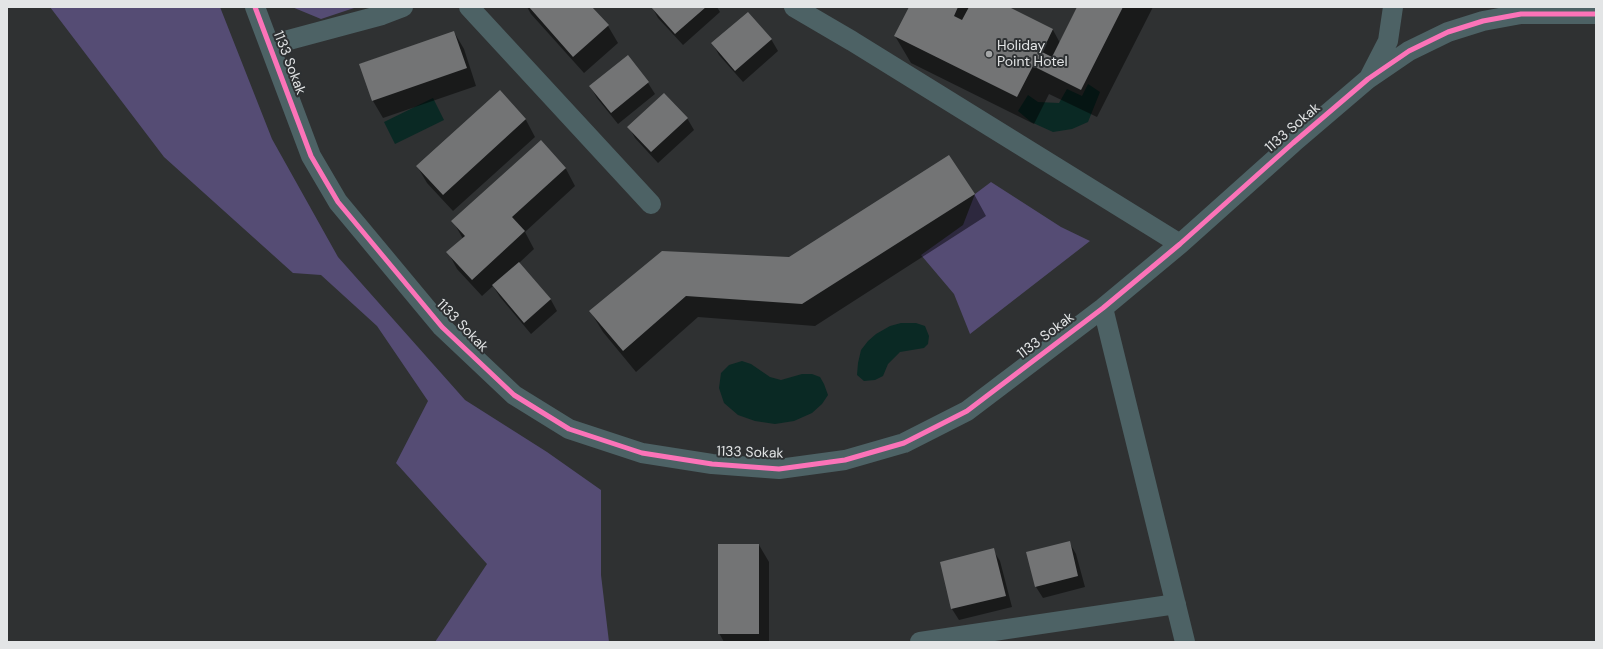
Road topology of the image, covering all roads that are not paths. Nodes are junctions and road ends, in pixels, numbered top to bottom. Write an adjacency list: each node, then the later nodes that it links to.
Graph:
1 (255, 7): 7 (street, 1133 Sokak)
2 (403, 7): 7 (street)
3 (468, 7): 9 (street)
4 (794, 7): 10 (street)
5 (1393, 7): 8 (street)
6 (1596, 14): 8 (street, 1133 Sokak)
7 (270, 45): 11 (street, 1133 Sokak)
8 (1368, 79): 10 (street, 1133 Sokak)
9 (651, 204)
10 (1180, 244): 11 (street, 1133 Sokak)
11 (1103, 308): 12 (street)
12 (1176, 604): 13 (street); 14 (street)
13 (920, 642)
14 (1185, 642)

